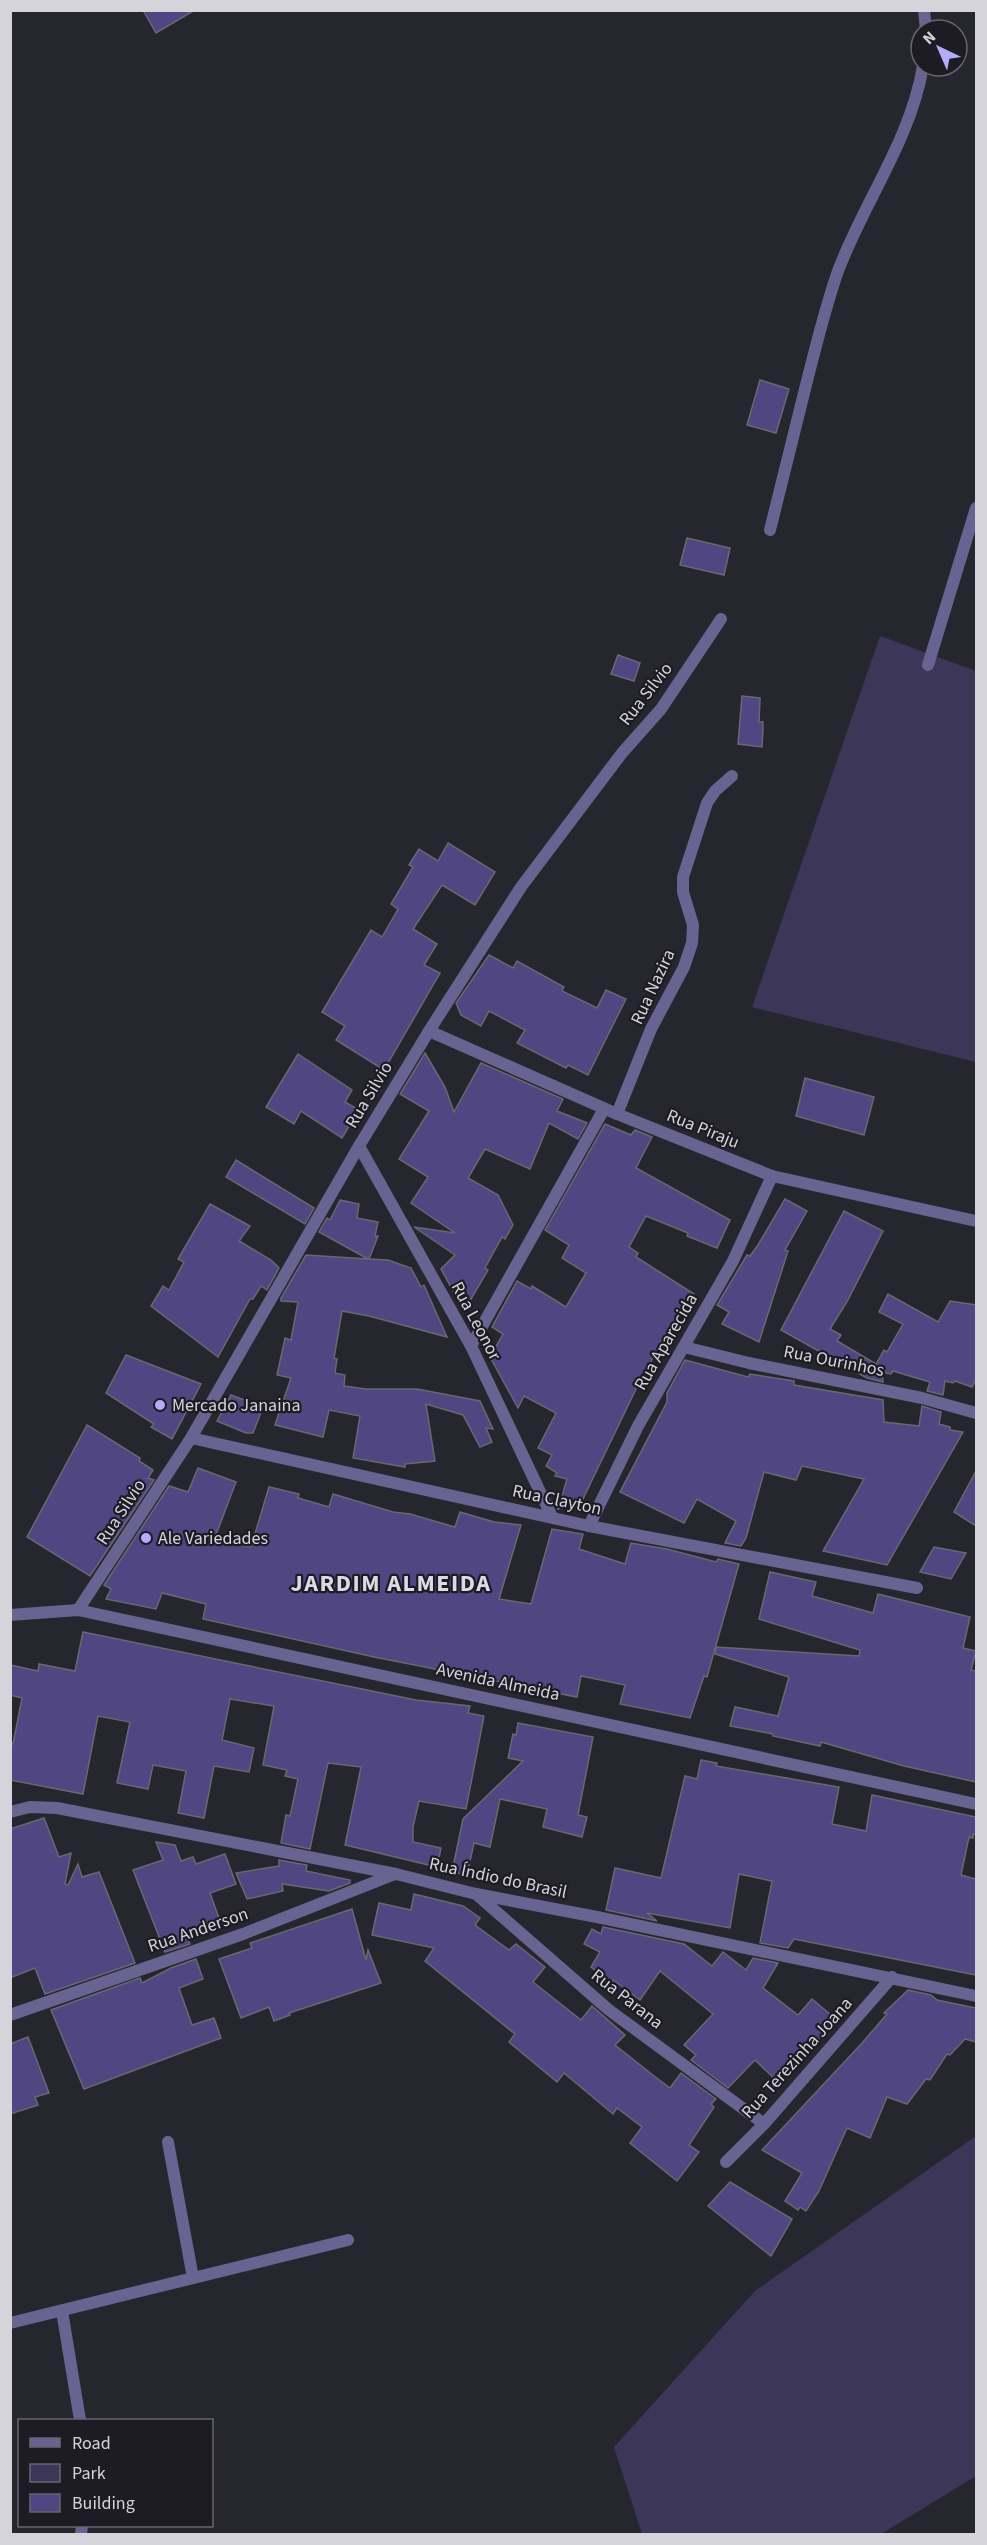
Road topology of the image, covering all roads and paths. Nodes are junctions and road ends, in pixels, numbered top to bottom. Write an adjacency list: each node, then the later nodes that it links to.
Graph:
1 (921, 78): 3 (street)
2 (976, 508): 5 (street)
3 (770, 530)
4 (721, 619): 7 (street, Rua Silvio)
5 (928, 665)
6 (732, 776): 9 (street, Rua Nazira)
7 (429, 1031): 8 (street, Rua Piraju); 10 (street, Rua Silvio)
8 (604, 1109): 9 (street, Rua Piraju); 13 (street)
9 (617, 1114): 11 (street, Rua Piraju)
10 (359, 1146): 13 (street, Rua Leonor); 16 (street, Rua Silvio)
11 (772, 1176): 12 (street, Rua Piraju); 14 (street, Rua Aparecida)
12 (976, 1221)
13 (471, 1346): 17 (street, Rua Leonor)
14 (684, 1347): 15 (street, Rua Ourinhos); 18 (street, Rua Aparecida)
15 (976, 1413)
16 (191, 1438): 17 (street, Rua Clayton); 20 (street, Rua Silvio)
17 (552, 1517): 18 (street, Rua Clayton)
18 (589, 1526): 19 (street, Rua Clayton)
19 (917, 1588)
20 (78, 1610): 21 (street, Avenida Almeida); 22 (street, Avenida Almeida)
21 (10, 1615)
22 (976, 1804)
23 (10, 1812): 24 (street, Rua Índio do Brasil)
24 (396, 1874): 25 (street, Rua Índio do Brasil); 28 (street, Rua Anderson)
25 (476, 1894): 26 (street, Rua Índio do Brasil); 29 (street, Rua Parana)
26 (892, 1977): 27 (street, Rua Índio do Brasil); 29 (street, Rua Terezinha Joana)
27 (976, 1996)
28 (10, 2014)
29 (764, 2124): 31 (street, Rua Terezinha Joana)
30 (168, 2142): 33 (street)
31 (726, 2162)
32 (348, 2240): 33 (street)
33 (193, 2278): 34 (street)
34 (62, 2311): 35 (street); 36 (street)
35 (10, 2323)
36 (80, 2419)

